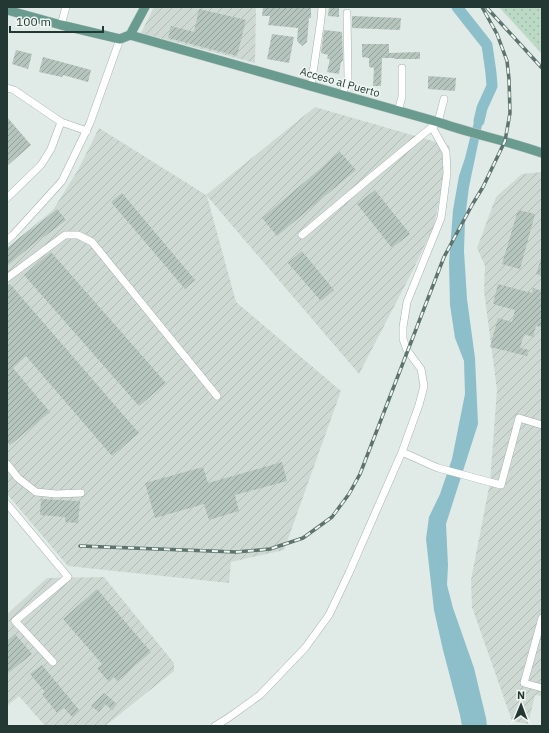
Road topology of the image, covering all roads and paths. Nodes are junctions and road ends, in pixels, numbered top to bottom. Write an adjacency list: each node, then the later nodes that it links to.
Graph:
1 (66, 7): 6 (street)
2 (145, 7): 7 (main road)
3 (322, 7): 10 (street)
4 (7, 10): 6 (main road)
5 (347, 13): 12 (street)
6 (61, 25): 8 (main road)
7 (130, 35): 8 (main road); 10 (main road, Acceso al Puerto)
8 (120, 39): 17 (street)
9 (402, 68): 14 (street)
10 (311, 86): 12 (main road, Acceso al Puerto)
11 (7, 88): 15 (street)
12 (342, 95): 14 (main road, Acceso al Puerto)
13 (444, 99): 16 (street)
14 (398, 111): 16 (main road, Acceso al Puerto)
15 (61, 122): 17 (street); 19 (street)
16 (435, 125): 18 (main road, Acceso al Puerto); 20 (street); 25 (street)
17 (87, 131): 21 (street)
18 (542, 153)
19 (7, 198)
20 (302, 235)
21 (7, 240)
22 (7, 278): 23 (street)
23 (217, 396)
24 (542, 425): 25 (street)
25 (402, 452): 32 (street)
26 (7, 464): 27 (street)
27 (81, 493)
28 (7, 504): 30 (street)
29 (542, 618): 31 (street)
30 (53, 662)
31 (542, 688)
32 (215, 726)

